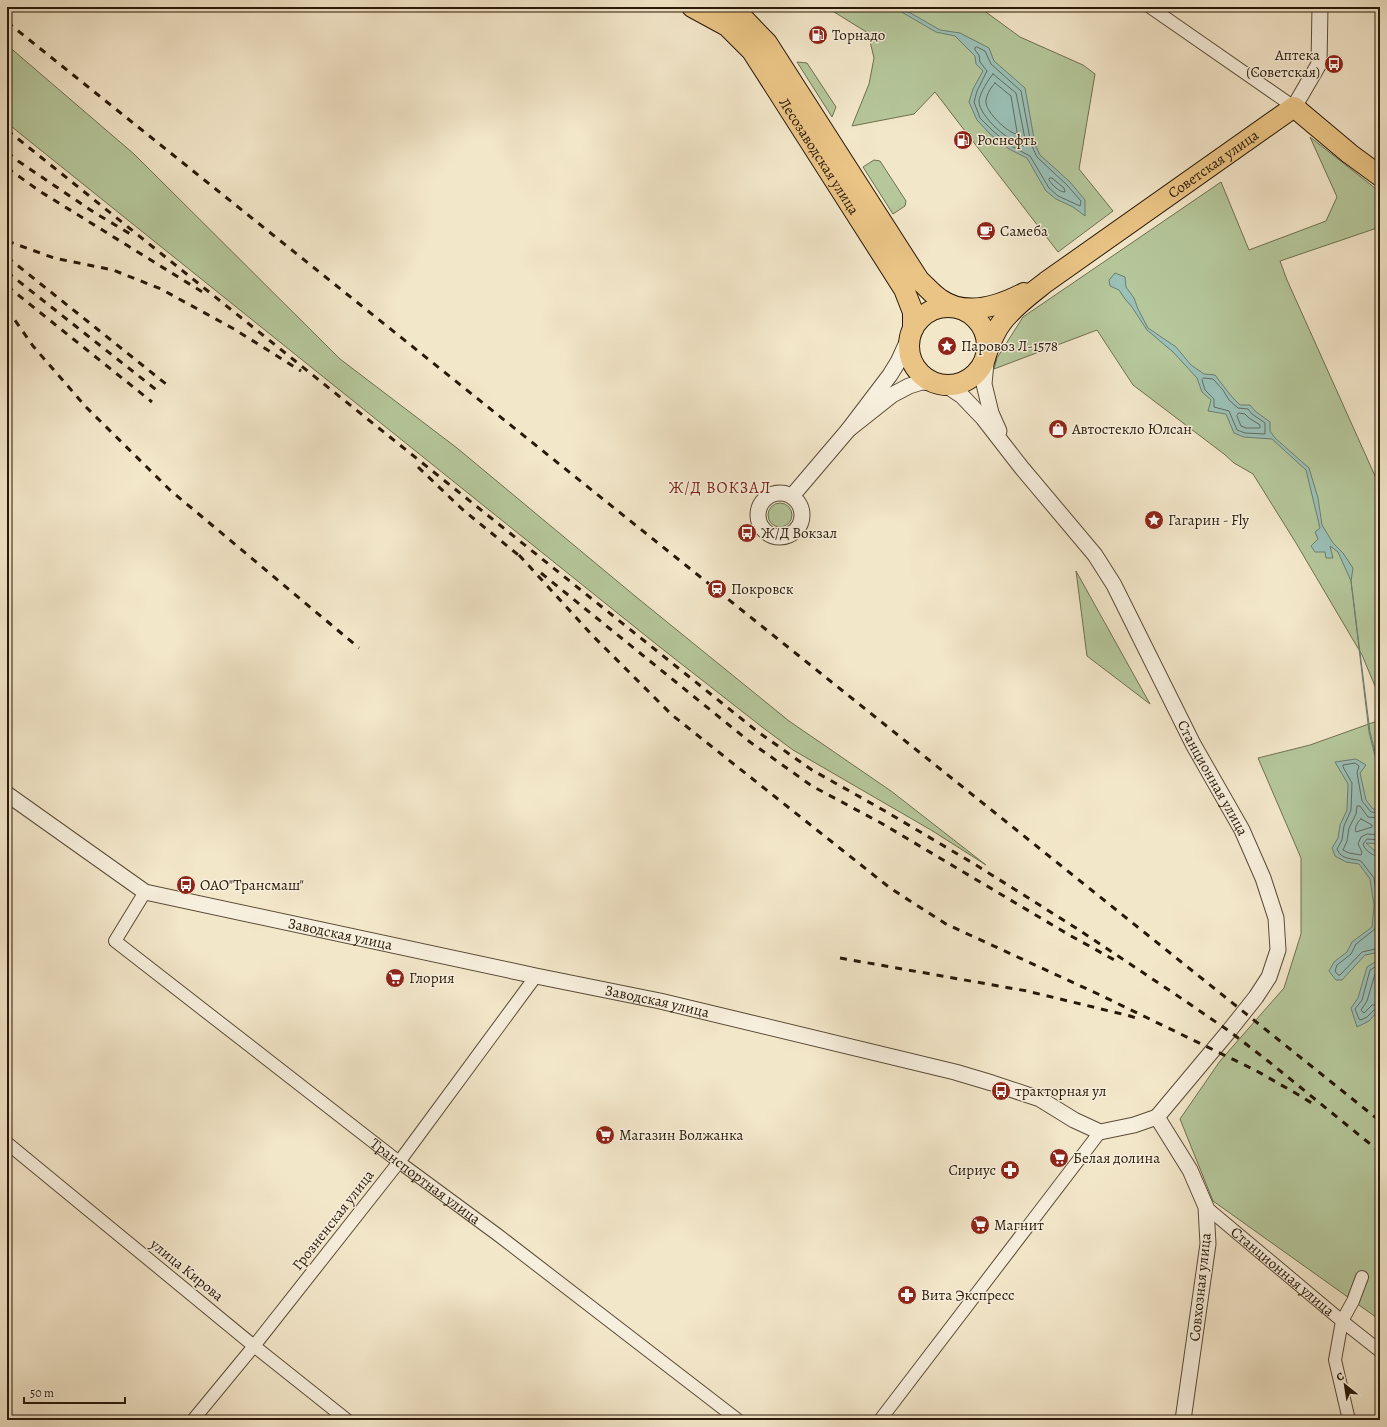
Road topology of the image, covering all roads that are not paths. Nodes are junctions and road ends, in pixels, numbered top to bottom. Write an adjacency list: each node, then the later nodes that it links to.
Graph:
1 (692, 7): 9 (main road, Лесозаводская улица)
2 (726, 7): 8 (main road, Лесозаводская улица)
3 (1150, 7): 5 (street)
4 (1320, 7): 5 (street, Советская улица)
5 (1294, 106): 6 (main road); 7 (main road, Советская улица)
6 (1380, 176)
7 (1046, 282): 8 (main road, Советская улица); 10 (main road, Советская улица)
8 (954, 307): 9 (main road); 10 (main road)
9 (913, 329): 11 (main road); 12 (street)
10 (987, 352): 11 (main road); 13 (street, Станционная улица)
11 (944, 384): 12 (street); 13 (street, Станционная улица)
12 (849, 429): 14 (street)
13 (1005, 447): 18 (street, Станционная улица)
14 (792, 496)
15 (7, 794): 16 (street)
16 (145, 892): 17 (street, Заводская улица); 21 (street, Транспортная улица)
17 (536, 976): 19 (street, Заводская улица); 21 (street, Грозненская улица)
18 (1158, 1117): 19 (street); 22 (street, Совхозная улица)
19 (1100, 1132): 30 (street)
20 (7, 1143): 25 (street, улица Кирова)
21 (399, 1162): 25 (street, Грозненская улица); 29 (street, Транспортная улица)
22 (1206, 1207): 24 (street, Станционная улица); 31 (street, Совхозная улица)
23 (1362, 1277): 24 (street, Станционная улица)
24 (1342, 1321): 26 (street, Станционная улица); 32 (street)
25 (254, 1346): 27 (street, Грозненская улица); 28 (street, улица Кирова)
26 (1380, 1351)
27 (193, 1420)
28 (347, 1420)
29 (738, 1420)
30 (880, 1420)
31 (1183, 1420)
32 (1349, 1420)

